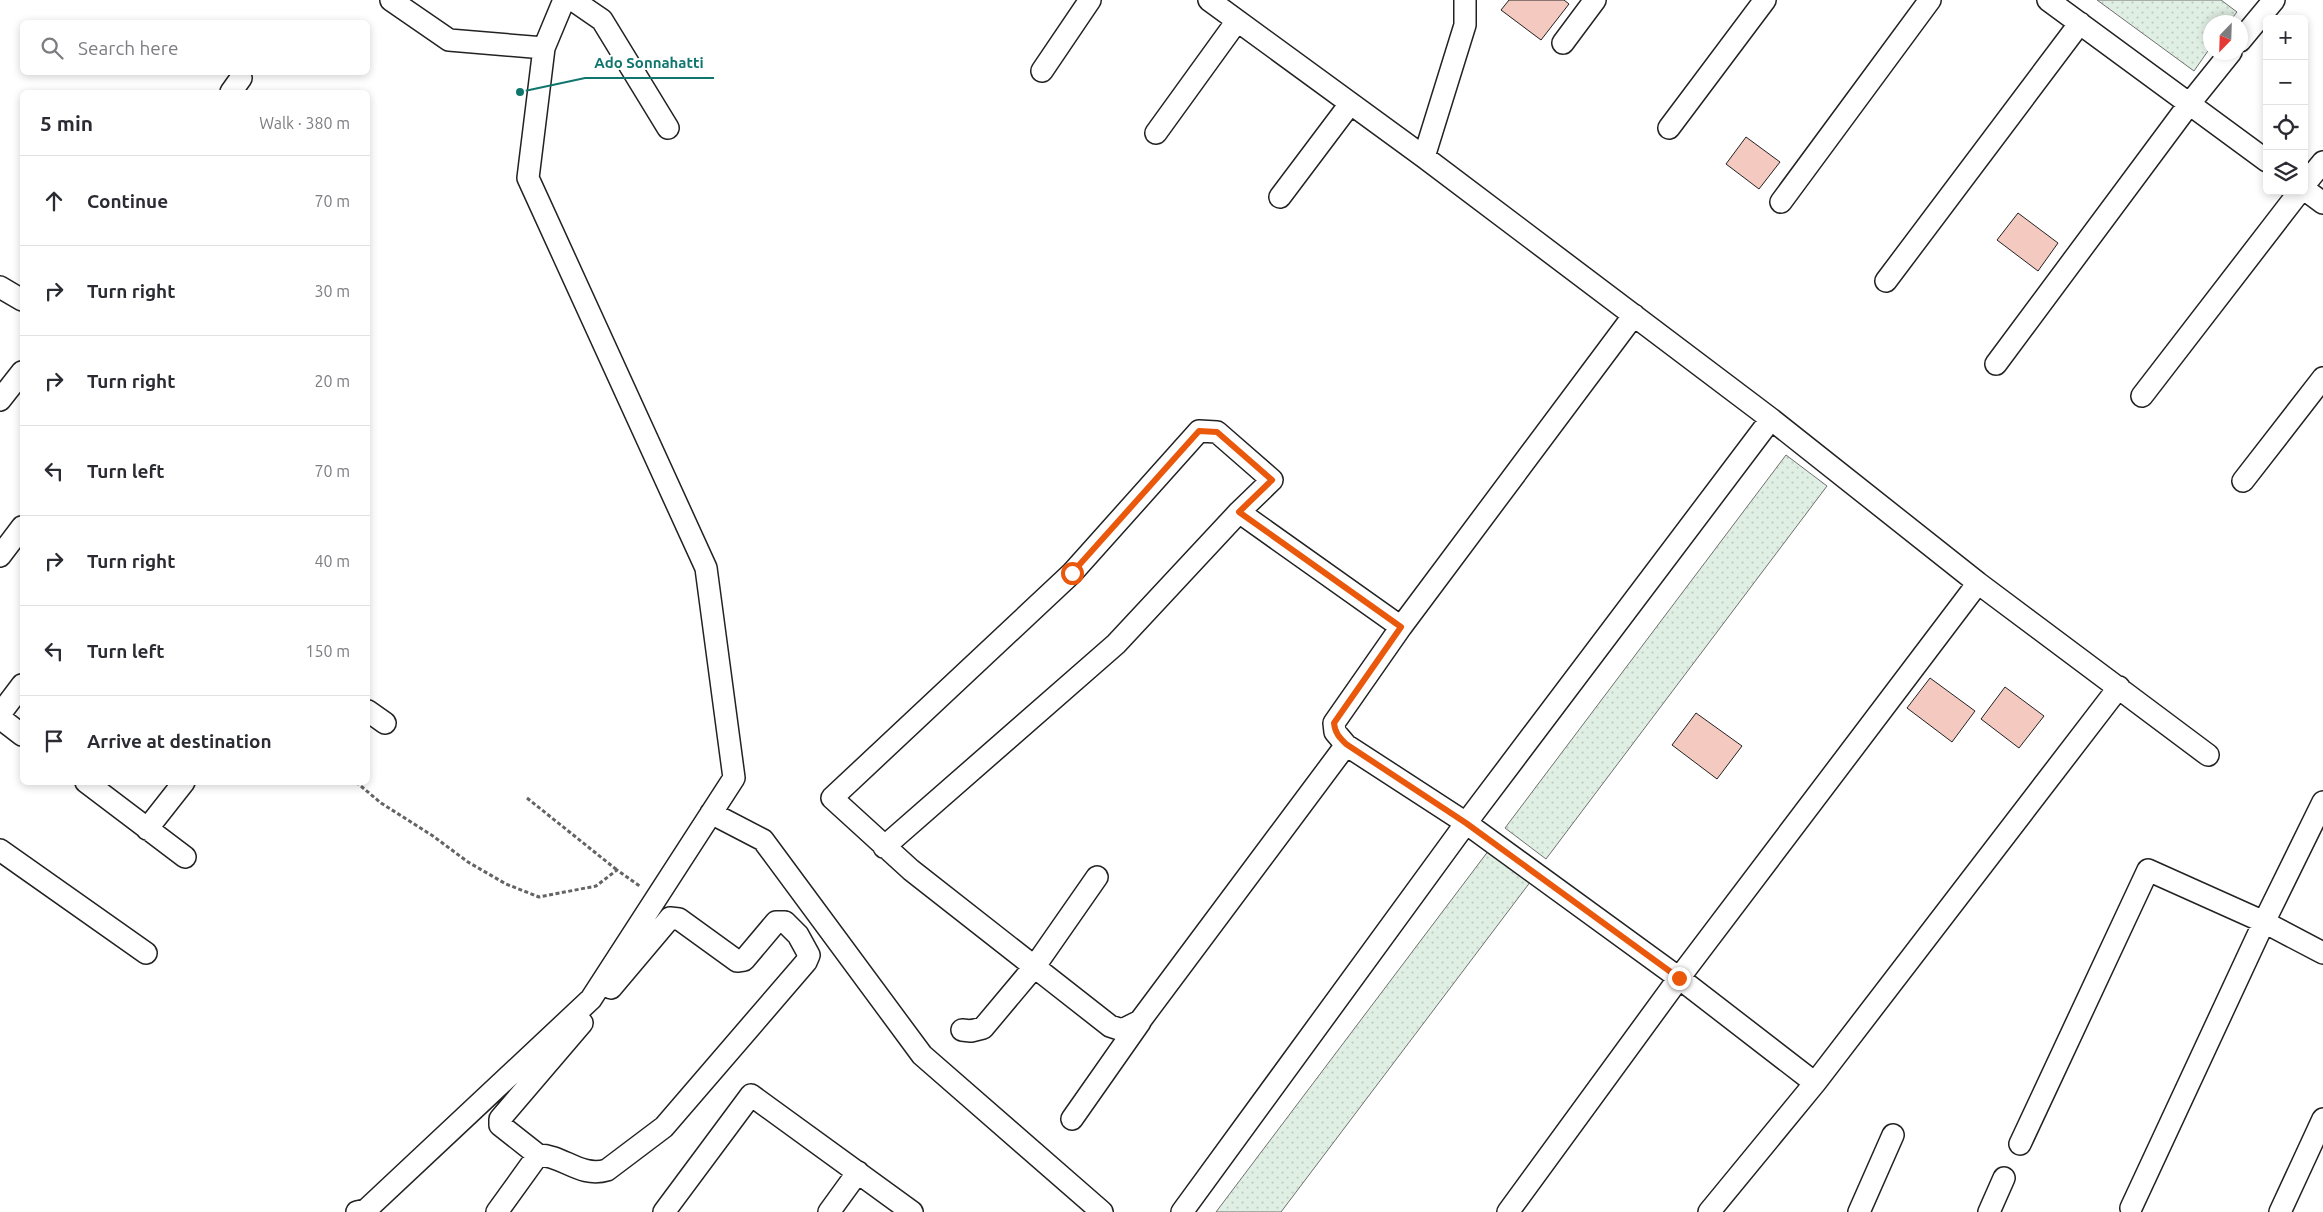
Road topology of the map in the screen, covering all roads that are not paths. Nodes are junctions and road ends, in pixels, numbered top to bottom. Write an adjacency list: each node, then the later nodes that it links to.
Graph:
1 (391, 0): 16 (street)
2 (564, 0): 16 (street)
3 (573, 0): 21 (street)
4 (1090, 0): 18 (street)
5 (1209, 0): 12 (street)
6 (1465, 0): 24 (street)
7 (1596, 0): 15 (street)
8 (1765, 0): 22 (street)
9 (1930, 0): 31 (street)
10 (2048, 0): 13 (street)
11 (2274, 0): 14 (street)
12 (1237, 21): 20 (street); 23 (street)
13 (2080, 23): 19 (street); 33 (street)
14 (2248, 31)
15 (1563, 43)
16 (544, 48): 57 (street)
17 (2225, 60): 19 (street)
18 (1042, 71)
19 (2190, 103): 25 (street); 37 (street)
20 (1350, 104): 24 (street); 30 (street)
21 (668, 128)
22 (1669, 128)
23 (1156, 133)
24 (1424, 157): 36 (street)
25 (2263, 158)
26 (2323, 162): 27 (street)
27 (2308, 182)
28 (2308, 190): 32 (street)
29 (2297, 195): 39 (street)
30 (1280, 197)
31 (1781, 202)
32 (2323, 203)
33 (1886, 281)
34 (0, 287): 35 (street)
35 (20, 299)
36 (1634, 315): 40 (street); 46 (street)
37 (1996, 364)
38 (2323, 378): 41 (street)
39 (2142, 396)
40 (1771, 419): 45 (street); 58 (street)
41 (2243, 481)
42 (1239, 512): 46 (street); 60 (street); 60 (street)
43 (20, 530): 44 (street)
44 (0, 556)
45 (1978, 583): 47 (street); 68 (street)
46 (1401, 627): 52 (street)
47 (2119, 687): 53 (street); 71 (street)
48 (20, 688): 49 (street)
49 (0, 714)
50 (0, 718): 51 (street)
51 (20, 733)
52 (1346, 744): 58 (street); 69 (street)
53 (2208, 754)
54 (90, 785): 59 (street)
55 (182, 785): 59 (street)
56 (2323, 802): 64 (street)
57 (711, 813): 80 (street); 85 (street)
58 (1466, 823): 68 (street); 86 (street)
59 (147, 829): 62 (street)
60 (884, 847): 67 (street)
61 (0, 850): 65 (street)
62 (185, 857)
63 (1097, 877): 67 (street)
64 (2264, 922): 66 (street); 75 (street); 79 (street)
65 (146, 953)
66 (2323, 953)
67 (1035, 966): 69 (street); 70 (street)
68 (1679, 978): 71 (street); 87 (street)
69 (1140, 1021): 72 (street)
70 (962, 1030)
71 (1815, 1083): 88 (street)
72 (1072, 1119)
73 (2323, 1119): 91 (street)
74 (1893, 1134): 89 (street)
75 (2020, 1144)
76 (538, 1156): 76 (street); 81 (street)
77 (858, 1172): 82 (street); 83 (street); 84 (street)
78 (2004, 1178): 90 (street)
79 (2131, 1208)
80 (357, 1212)
81 (497, 1212)
82 (664, 1212)
83 (829, 1212)
84 (912, 1212)
85 (1102, 1212)
86 (1182, 1212)
87 (1508, 1212)
88 (1709, 1212)
89 (1859, 1212)
90 (1989, 1212)
91 (2280, 1212)

